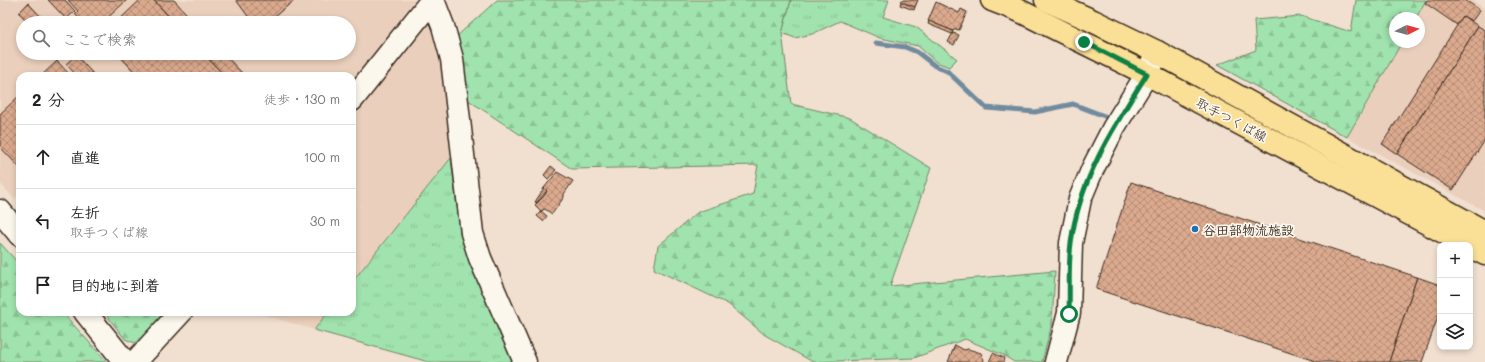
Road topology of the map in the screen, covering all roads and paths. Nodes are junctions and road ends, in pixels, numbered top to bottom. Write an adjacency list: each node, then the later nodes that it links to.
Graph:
1 (433, 0): 6 (street); 17 (street)
2 (992, 0): 5 (main road, 取手つくば線)
3 (1046, 0): 4 (main road, 取手つくば線)
4 (1157, 52): 5 (street); 9 (main road, 取手つくば線)
5 (1147, 74): 10 (main road, 取手つくば線); 18 (street)
6 (356, 95)
7 (0, 212): 8 (street)
8 (16, 230)
9 (1485, 232)
10 (1462, 242)
11 (1473, 248): 12 (main road, 取手つくば線)
12 (1485, 254)
13 (87, 316): 15 (street)
14 (177, 316): 16 (street)
15 (125, 362)
16 (135, 362)
17 (525, 362)
18 (1056, 362)

